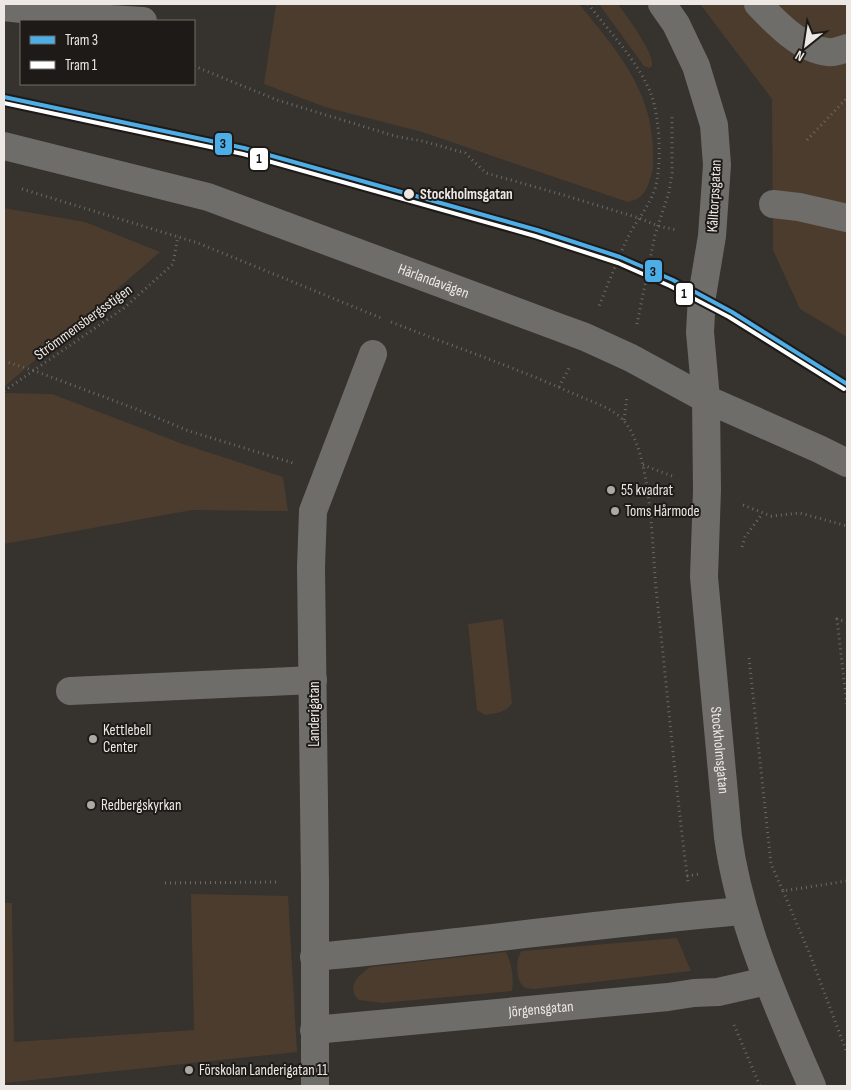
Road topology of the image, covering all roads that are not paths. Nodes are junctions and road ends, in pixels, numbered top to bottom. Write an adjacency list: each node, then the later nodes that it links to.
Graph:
1 (662, 4): 10 (street, Kålltorpsgatan)
2 (758, 4): 5 (street)
3 (4, 7): 4 (street)
4 (126, 20)
5 (847, 48)
6 (4, 146): 10 (street, Härlandavägen)
7 (773, 204): 8 (street)
8 (847, 218)
9 (373, 354): 12 (street, Landerigatan)
10 (706, 399): 11 (street, Härlandavägen); 14 (street, Stockholmsgatan)
11 (847, 463)
12 (313, 680): 13 (street); 15 (street, Landerigatan)
13 (70, 691)
14 (743, 911): 15 (street); 16 (street, Stockholmsgatan)
15 (314, 957): 17 (street, Landerigatan)
16 (767, 981): 17 (street, Jörgensgatan); 19 (street, Stockholmsgatan)
17 (314, 1030): 18 (street, Landerigatan)
18 (315, 1086)
19 (812, 1086)

